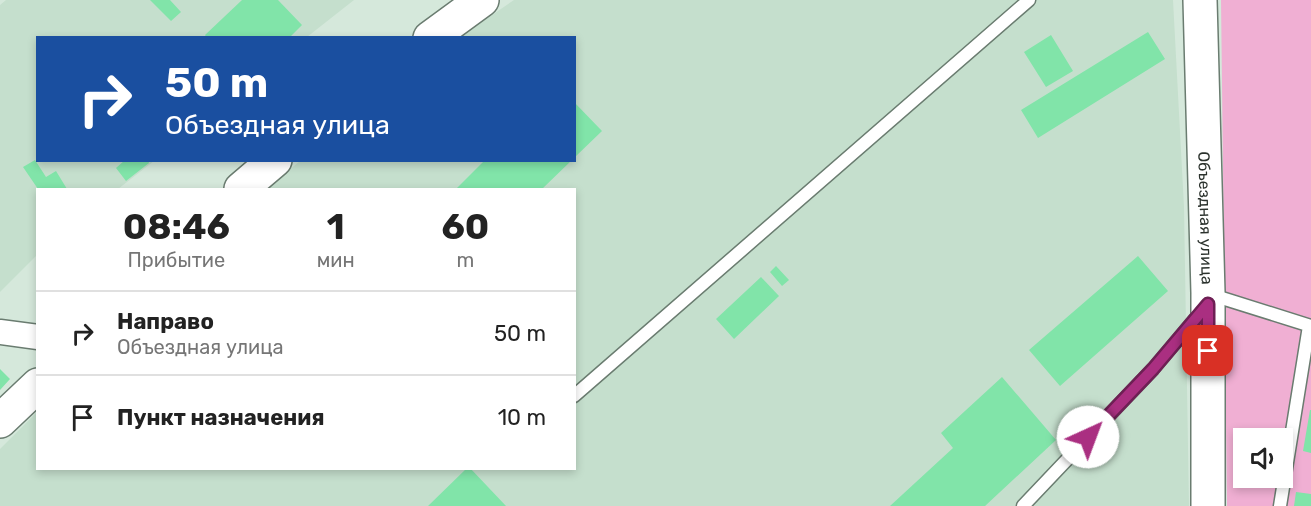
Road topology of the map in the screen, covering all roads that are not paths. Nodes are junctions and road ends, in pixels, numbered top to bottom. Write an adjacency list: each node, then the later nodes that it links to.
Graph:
1 (482, 0): 4 (street)
2 (1029, 0): 12 (lane)
3 (1200, 0): 7 (street, Объездная улица)
4 (433, 36)
5 (273, 162): 6 (street)
6 (242, 188)
7 (1208, 299): 8 (lane); 14 (lane); 15 (street, Объездная улица)
8 (1310, 326): 16 (lane)
9 (0, 332): 10 (street)
10 (36, 337)
11 (36, 386): 13 (street)
12 (576, 394)
13 (0, 422)
14 (1023, 506)
15 (1208, 506)
16 (1280, 506)

